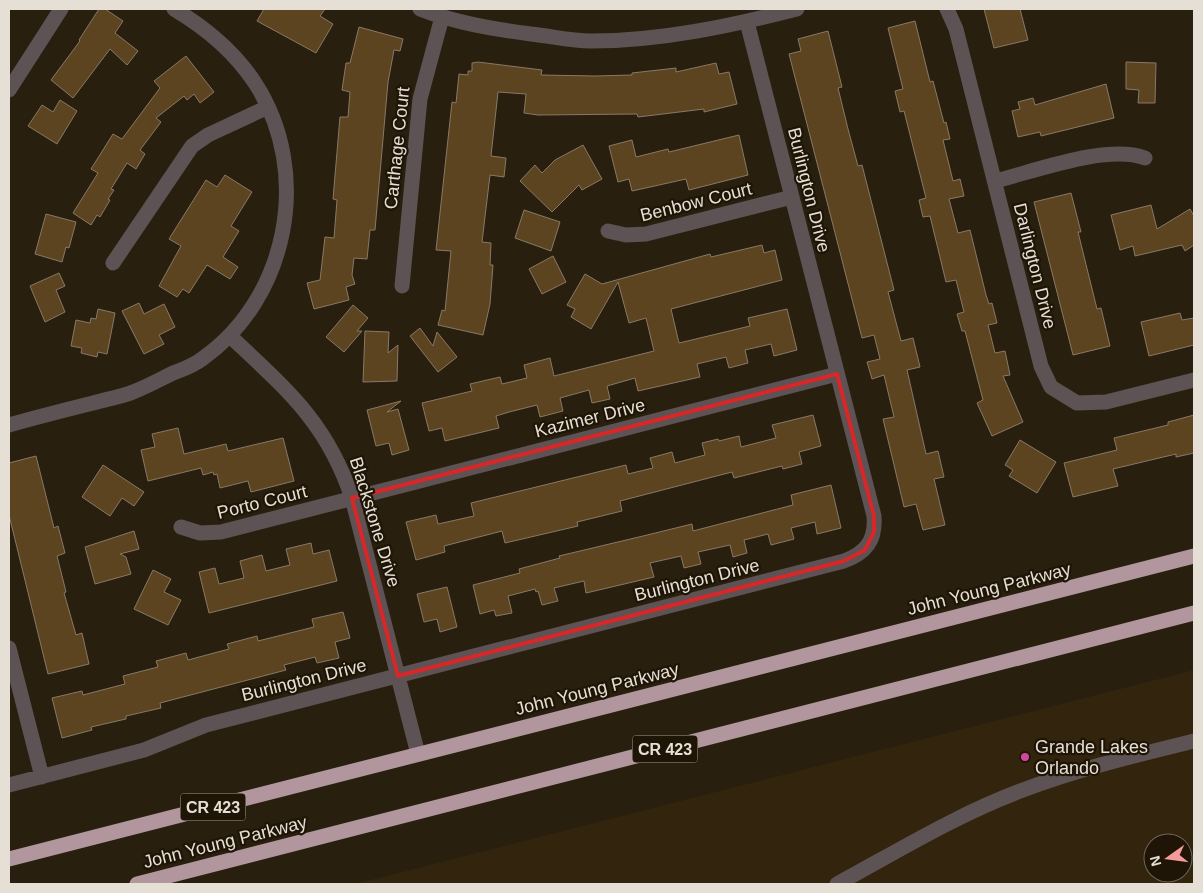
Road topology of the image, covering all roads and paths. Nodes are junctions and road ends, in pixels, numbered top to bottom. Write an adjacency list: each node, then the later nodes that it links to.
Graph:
1 (61, 9): 8 (street)
2 (174, 9): 9 (street)
3 (420, 9): 6 (street)
4 (797, 9): 7 (street)
5 (947, 9): 11 (street, Darlington Drive)
6 (442, 17): 7 (street); 15 (street, Carthage Court)
7 (747, 22): 12 (street, Burlington Drive)
8 (9, 90)
9 (268, 107): 14 (street); 16 (street)
10 (1146, 158): 11 (street)
11 (995, 181): 18 (street, Darlington Drive)
12 (792, 198): 13 (street, Benbow Court); 17 (street, Burlington Drive)
13 (608, 231)
14 (113, 263)
15 (402, 286)
16 (230, 336): 19 (street); 20 (street, Blackstone Drive)
17 (837, 374): 20 (street, Kazimer Drive); 25 (street, Burlington Drive)
18 (1194, 380)
19 (9, 425)
20 (352, 498): 21 (street, Porto Court); 25 (street, Blackstone Drive)
21 (181, 527)
22 (1194, 556): 27 (highway, John Young Parkway / CR 423)
23 (1194, 613): 31 (highway, John Young Parkway / CR 423)
24 (9, 648): 28 (street)
25 (398, 676): 27 (street, Blackstone Drive); 28 (street, Burlington Drive)
26 (1194, 741): 32 (street)
27 (418, 754): 30 (highway, John Young Parkway / CR 423)
28 (42, 777): 29 (street, Burlington Drive)
29 (9, 785)
30 (9, 859)
31 (137, 884)
32 (837, 884)

